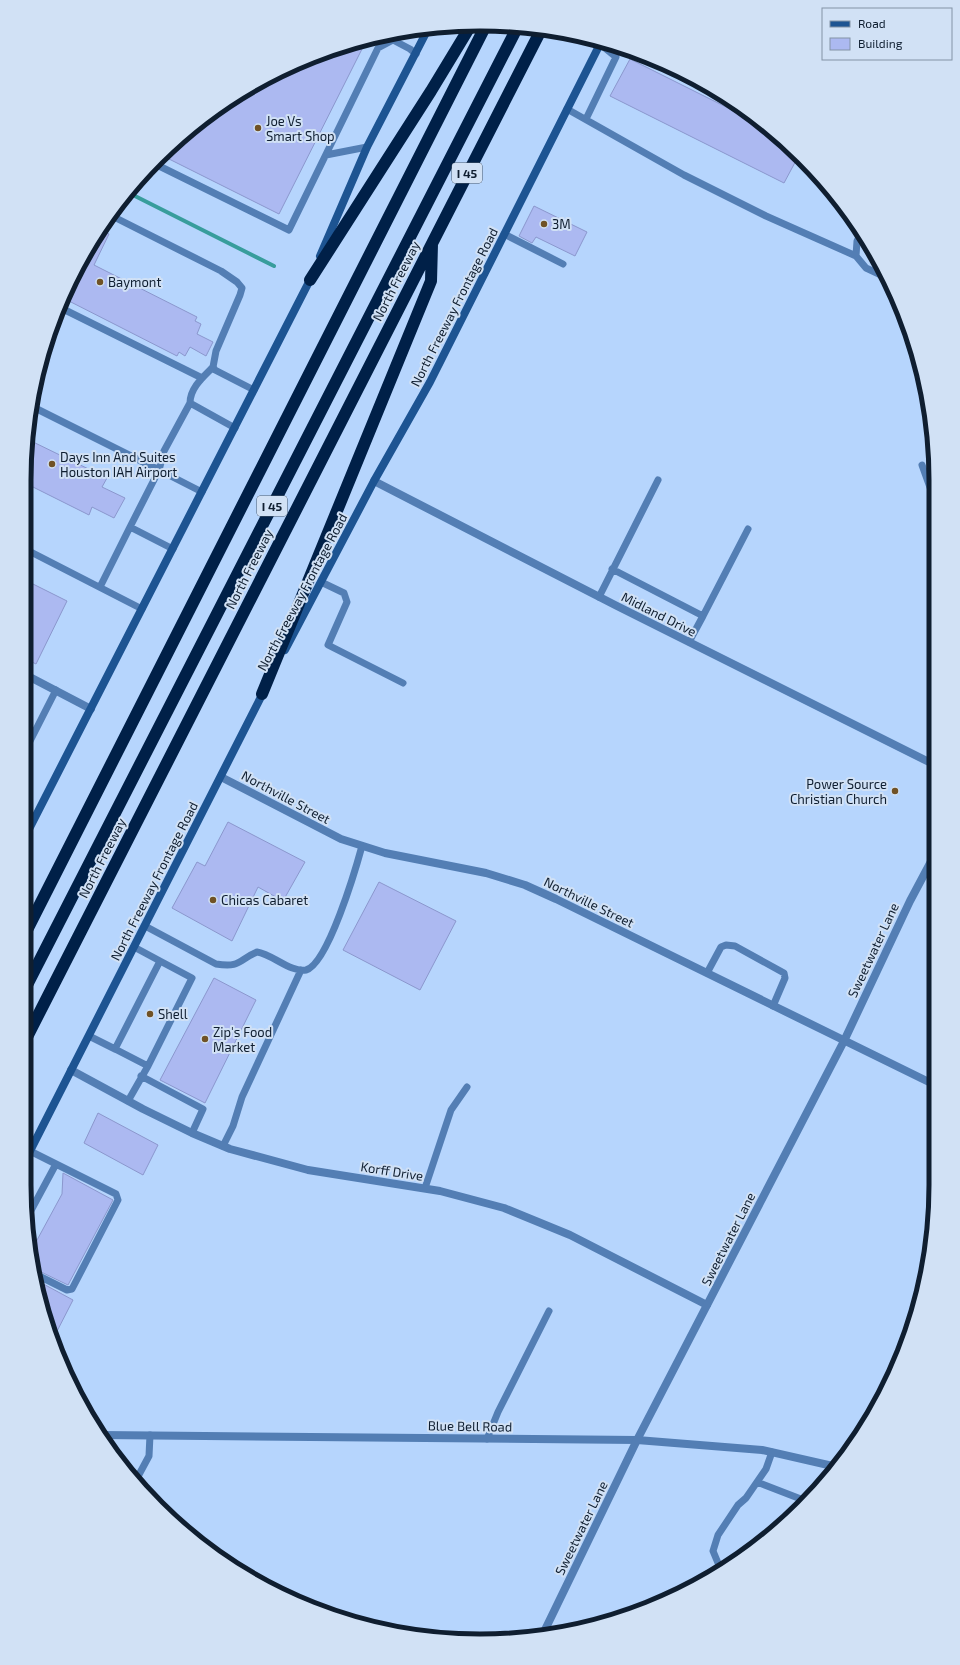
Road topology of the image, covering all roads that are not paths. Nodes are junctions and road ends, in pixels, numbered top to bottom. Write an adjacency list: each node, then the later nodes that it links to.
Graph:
1 (466, 31): 21 (highway)
2 (483, 31): 57 (highway, I 45)
3 (515, 33): 63 (highway, North Freeway / I 45)
4 (425, 35): 8 (main road)
5 (538, 35): 17 (highway, North Freeway / I 45)
6 (598, 47): 9 (main road, North Freeway Frontage Road)
7 (608, 50): 10 (lane)
8 (416, 54): 11 (main road); 12 (lane)
9 (567, 110): 10 (lane); 15 (main road, North Freeway Frontage Road)
10 (586, 119): 18 (lane)
11 (367, 147): 12 (lane); 21 (main road)
12 (326, 155): 13 (lane)
13 (160, 166)
14 (116, 218): 23 (lane)
15 (504, 234): 19 (lane); 32 (main road, North Freeway Frontage Road)
16 (858, 239): 18 (lane)
17 (432, 241): 49 (highway); 65 (highway, North Freeway / I 45)
18 (856, 256): 20 (lane)
19 (563, 264)
20 (879, 273)
21 (310, 280): 25 (main road)
22 (64, 310): 24 (lane)
23 (212, 366): 24 (lane); 25 (lane)
24 (202, 378): 26 (lane)
25 (254, 390): 28 (main road)
26 (190, 403): 28 (lane); 30 (lane)
27 (37, 409): 30 (lane)
28 (235, 428): 34 (main road)
29 (922, 465): 33 (lane)
30 (158, 470): 34 (lane); 35 (lane)
31 (658, 480): 39 (lane)
32 (374, 481): 40 (main road, North Freeway Frontage Road); 42 (street, Midland Drive)
33 (929, 487)
34 (202, 492): 37 (main road)
35 (130, 527): 37 (lane); 41 (lane)
36 (748, 529): 44 (lane)
37 (173, 549): 43 (main road)
38 (31, 552): 41 (lane)
39 (612, 569): 42 (lane); 44 (lane)
40 (321, 582): 47 (lane); 49 (main road, North Freeway Frontage Road)
41 (100, 588): 43 (lane)
42 (599, 597): 45 (street, Midland Drive)
43 (142, 609): 50 (main road)
44 (703, 616): 45 (lane)
45 (689, 642): 52 (street, Midland Drive)
46 (31, 678): 48 (street)
47 (403, 683)
48 (56, 690): 50 (street); 51 (lane)
49 (262, 694): 53 (main road, North Freeway Frontage Road)
50 (91, 709): 54 (main road)
51 (31, 739)
52 (929, 762)
53 (221, 777): 55 (street, Northville Street); 58 (main road, North Freeway Frontage Road)
54 (31, 818)
55 (362, 846): 61 (lane); 62 (street, Northville Street)
56 (929, 865): 67 (street, Sweetwater Lane)
57 (31, 922)
58 (144, 926): 59 (main road, North Freeway Frontage Road); 61 (lane)
59 (134, 947): 60 (lane); 66 (main road, North Freeway Frontage Road)
60 (160, 961): 68 (lane); 69 (lane)
61 (301, 970): 76 (lane)
62 (707, 973): 64 (street, Northville Street); 64 (lane)
63 (31, 977)
64 (773, 1006): 67 (street, Northville Street)
65 (31, 1029)
66 (89, 1036): 68 (lane); 70 (main road, North Freeway Frontage Road)
67 (844, 1041): 72 (street, Northville Street); 83 (street, Sweetwater Lane)
68 (116, 1049): 69 (lane)
69 (148, 1066): 71 (lane)
70 (71, 1070): 74 (street, Korff Drive); 77 (main road, North Freeway Frontage Road)
71 (141, 1076): 74 (lane); 75 (lane)
72 (929, 1081)
73 (467, 1087): 80 (lane)
74 (128, 1101): 75 (street, Korff Drive)
75 (192, 1133): 76 (street, Korff Drive)
76 (223, 1146): 80 (street, Korff Drive)
77 (31, 1149)
78 (31, 1154): 79 (lane)
79 (56, 1164): 81 (lane); 82 (lane)
80 (425, 1188): 83 (street, Korff Drive)
81 (32, 1209)
82 (41, 1277)
83 (707, 1304): 88 (street, Sweetwater Lane)
84 (549, 1311): 87 (lane)
85 (108, 1435): 86 (street, Blue Bell Road)
86 (150, 1435): 87 (street, Blue Bell Road); 91 (lane)
87 (487, 1439): 88 (street, Blue Bell Road)
88 (637, 1440): 89 (street, Blue Bell Road); 95 (street, Sweetwater Lane)
89 (772, 1452): 90 (street, Blue Bell Road); 92 (lane)
90 (831, 1464)
91 (138, 1476)
92 (757, 1482): 93 (lane); 94 (lane)
93 (800, 1499)
94 (720, 1564)
95 (545, 1629)

